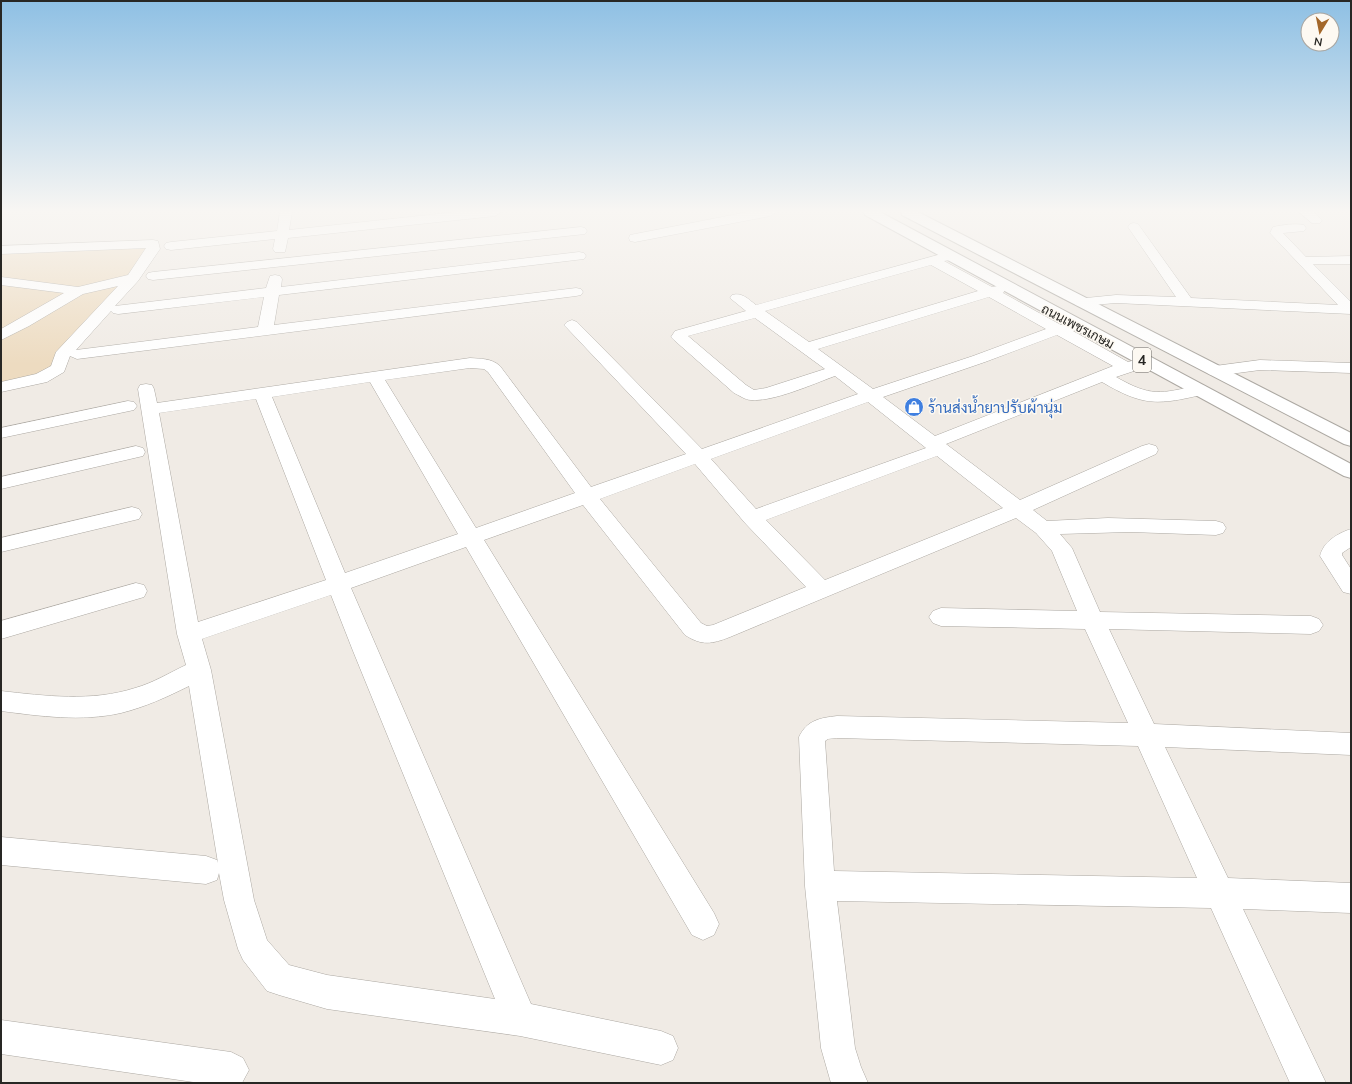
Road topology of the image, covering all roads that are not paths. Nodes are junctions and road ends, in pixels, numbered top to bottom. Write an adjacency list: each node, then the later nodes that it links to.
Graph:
1 (279, 262): 18 (street)
2 (1303, 262): 25 (street)
3 (144, 263): 13 (street)
4 (274, 263): 12 (street)
5 (504, 263): 15 (street)
6 (561, 263): 15 (street)
7 (906, 263): 26 (street)
8 (946, 263): 20 (street)
9 (961, 263): 16 (main road, ถนนเพชรเกษม / 4)
10 (1004, 263): 22 (main road, ถนนเพชรเกษม / 4)
11 (1159, 263): 23 (street)
12 (153, 276)
13 (133, 278): 17 (street); 41 (street)
14 (1, 281): 17 (street)
15 (509, 282): 18 (street); 19 (street); 29 (street)
16 (1006, 287): 20 (street); 28 (main road, ถนนเพชรเกษม / 4)
17 (78, 291): 31 (street)
18 (272, 292): 24 (street); 29 (street)
19 (576, 292)
20 (990, 292): 30 (street); 32 (street)
21 (737, 298): 26 (street)
22 (1081, 302): 23 (street); 38 (main road, ถนนเพชรเกษม / 4)
23 (1187, 303): 25 (street)
24 (118, 310)
25 (1351, 310)
26 (755, 311): 32 (street); 37 (street)
27 (572, 325): 51 (street)
28 (1077, 326): 30 (street); 34 (main road, ถนนเพชรเกษม / 4)
29 (265, 330): 33 (street)
30 (1057, 330): 35 (street); 44 (street)
31 (1, 335)
32 (806, 348): 37 (street)
33 (78, 354)
34 (1146, 362): 35 (street); 42 (main road, ถนนเพชรเกษม / 4)
35 (1126, 367): 39 (street)
36 (1351, 368): 38 (street)
37 (837, 370): 44 (street)
38 (1215, 371): 47 (main road, ถนนเพชรเกษม / 4)
39 (1103, 376): 42 (street); 48 (street)
40 (375, 377): 43 (street); 54 (street); 60 (street)
41 (1, 387)
42 (1198, 390): 52 (main road, ถนนเพชรเกษม / 4)
43 (262, 392): 45 (street); 64 (street)
44 (870, 396): 48 (street); 51 (street)
45 (141, 401): 46 (street); 72 (street)
46 (1, 433)
47 (1351, 440)
48 (937, 446): 55 (street); 57 (street)
49 (1149, 450): 55 (street)
50 (136, 452): 53 (street)
51 (699, 457): 54 (street); 57 (street)
52 (1351, 472)
53 (1, 483)
54 (587, 496): 60 (street); 66 (street)
55 (1018, 509): 58 (street); 66 (street)
56 (132, 514): 62 (street)
57 (752, 518): 66 (street)
58 (1043, 528): 59 (street); 69 (street)
59 (1216, 528)
60 (471, 536): 64 (street); 82 (street)
61 (1351, 536): 63 (street)
62 (1, 546)
63 (1343, 568): 65 (street)
64 (338, 584): 72 (street); 83 (street)
65 (1351, 586)
66 (822, 590)
67 (136, 591): 71 (street)
68 (941, 617): 69 (street)
69 (1093, 621): 70 (street); 75 (street)
70 (1311, 625)
71 (1, 630)
72 (189, 634): 73 (street)
73 (199, 670): 74 (street); 83 (street)
74 (1, 701)
75 (1147, 735): 76 (street); 79 (street); 80 (street)
76 (1351, 744)
77 (1, 851): 78 (street)
78 (206, 870)
79 (820, 886): 80 (street); 87 (street)
80 (1219, 893): 81 (street); 88 (street)
81 (1351, 898)
82 (703, 924)
83 (520, 1020): 85 (street)
84 (1, 1037): 86 (street)
85 (661, 1048)
86 (231, 1070)
87 (850, 1083)
88 (1308, 1083)

